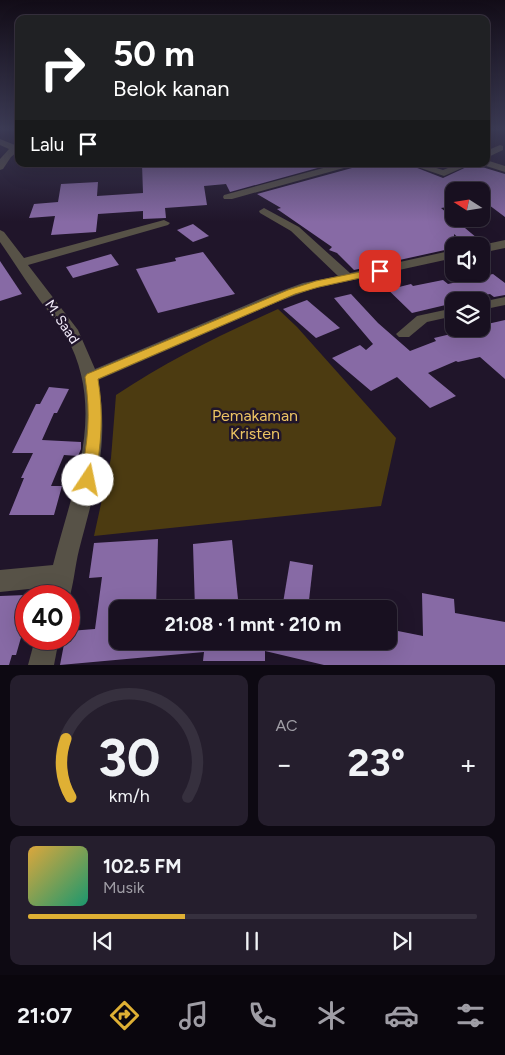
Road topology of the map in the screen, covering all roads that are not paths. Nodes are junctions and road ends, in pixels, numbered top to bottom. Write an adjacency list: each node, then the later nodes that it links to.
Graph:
1 (490, 164): 5 (street)
2 (337, 167): 6 (street)
3 (424, 167): 4 (street)
4 (459, 167)
5 (505, 169)
6 (228, 196)
7 (264, 211): 14 (street)
8 (164, 223): 13 (street)
9 (0, 234): 13 (street, M. Saad)
10 (505, 244): 11 (street)
11 (490, 246)
12 (445, 256): 14 (street)
13 (21, 264): 19 (street, M. Saad)
14 (348, 278): 19 (street)
15 (505, 301): 16 (street)
16 (490, 304)
17 (445, 314): 18 (street)
18 (404, 334)
19 (91, 377): 22 (street, M. Saad)
20 (0, 581): 21 (street)
21 (47, 585)
22 (59, 585)
23 (44, 650): 24 (street)
24 (41, 665)

